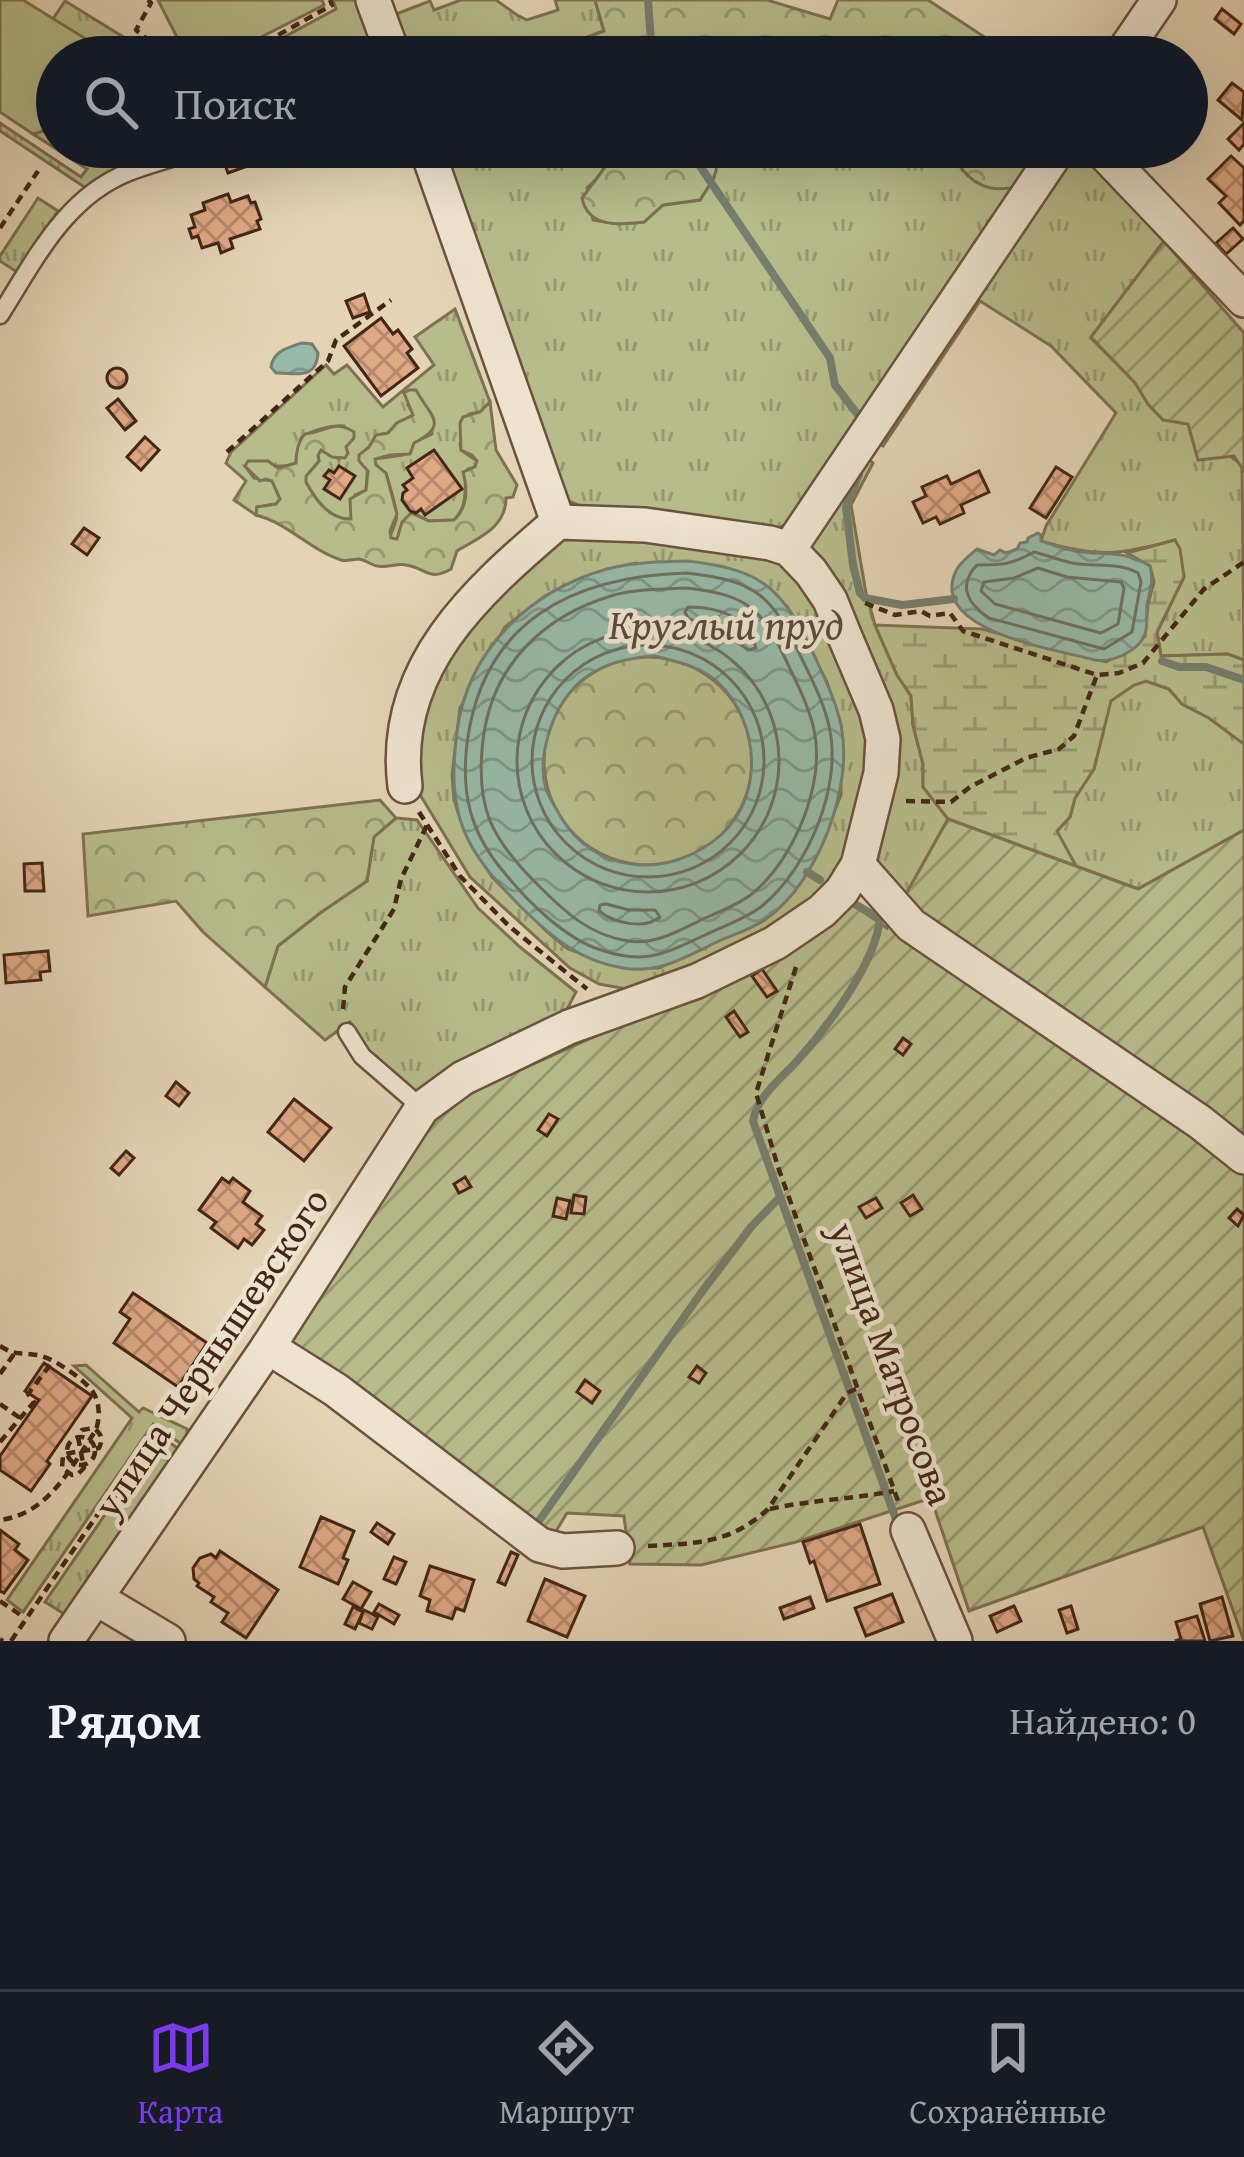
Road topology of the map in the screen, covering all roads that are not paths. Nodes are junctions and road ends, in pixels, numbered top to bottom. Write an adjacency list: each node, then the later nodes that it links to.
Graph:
1 (373, 0): 3 (street)
2 (1159, 0): 4 (street)
3 (386, 36)
4 (1134, 36)
5 (140, 168): 10 (lane)
6 (433, 168): 11 (street)
7 (1046, 168): 12 (street)
8 (1117, 168): 9 (street)
9 (1244, 300)
10 (0, 315)
11 (558, 522): 12 (street); 13 (street)
12 (789, 549): 14 (street)
13 (405, 786)
14 (857, 865): 16 (street); 17 (street)
15 (347, 1032): 16 (lane)
16 (422, 1108): 18 (street, улица Чернышевского)
17 (1244, 1157)
18 (268, 1347): 20 (street); 21 (street, улица Чернышевского)
19 (908, 1530): 24 (street, улица Матросова)
20 (617, 1548)
21 (96, 1598): 22 (street, улица Чернышевского); 23 (street)
22 (66, 1641)
23 (168, 1641)
24 (956, 1641)

